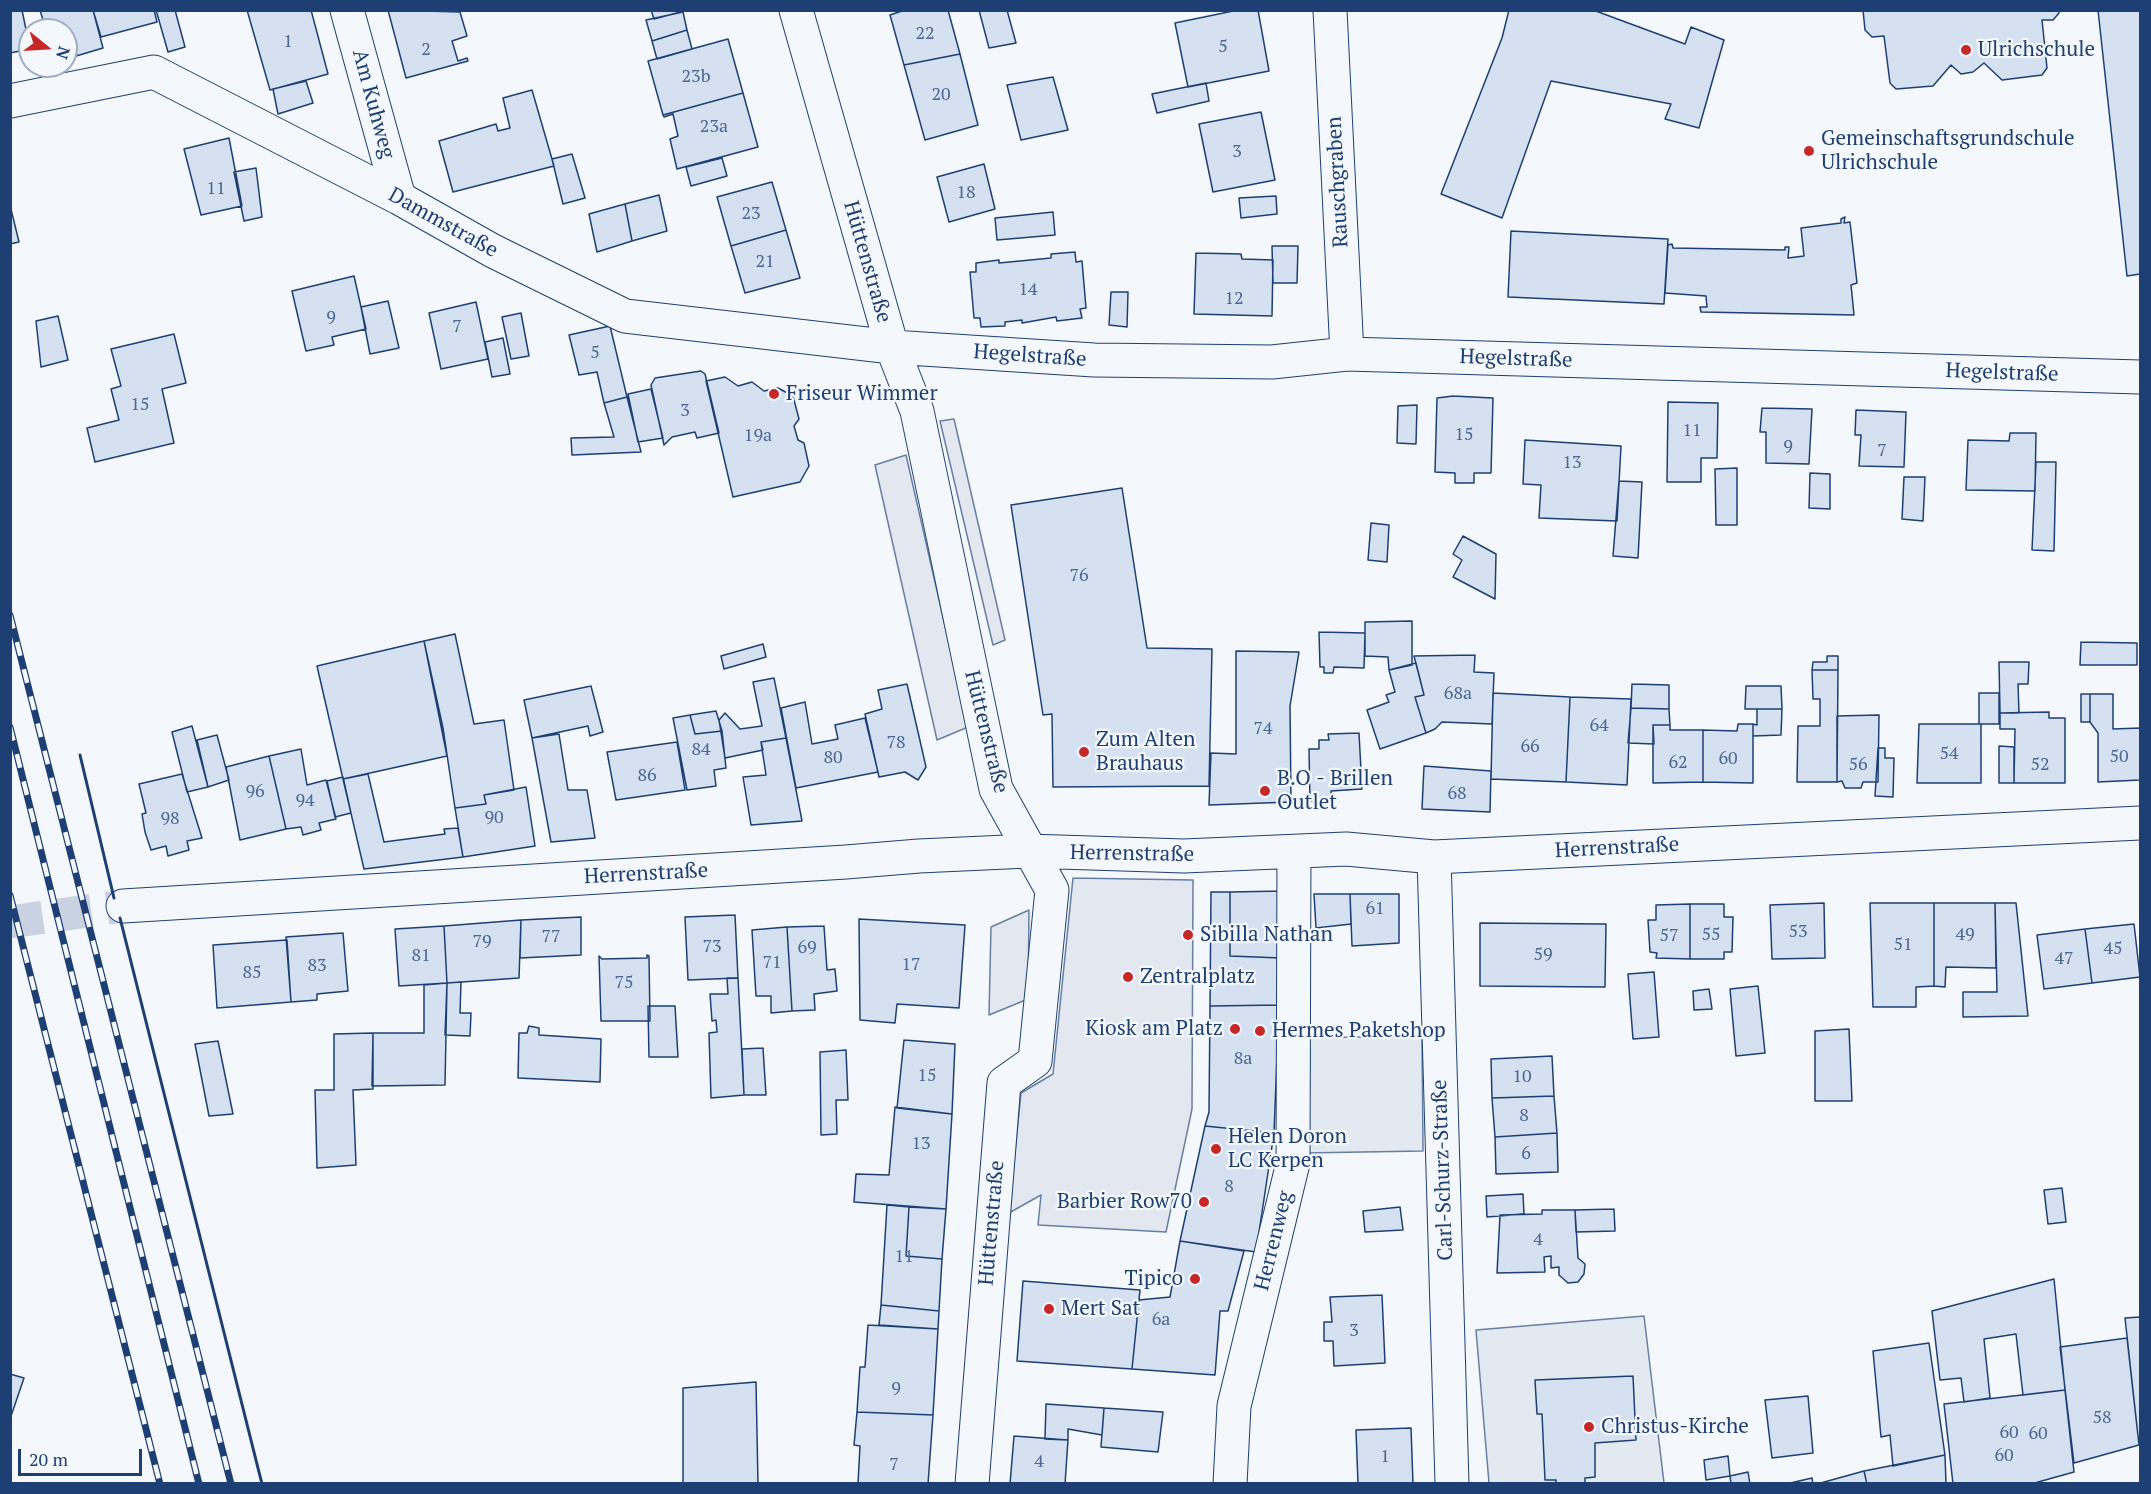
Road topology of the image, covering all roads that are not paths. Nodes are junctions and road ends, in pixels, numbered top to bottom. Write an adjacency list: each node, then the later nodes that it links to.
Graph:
1 (347, 10): 5 (street, Am Kuhweg)
2 (796, 10): 6 (street, Hüttenstraße)
3 (1330, 10): 7 (street, Rauschgraben)
4 (10, 101): 5 (street, Dammstraße)
5 (399, 198): 6 (street, Dammstraße)
6 (892, 348): 7 (street, Hegelstraße); 10 (street, Hüttenstraße)
7 (1347, 354): 8 (street, Hegelstraße)
8 (2140, 378)
9 (2140, 823): 12 (street, Herrenstraße)
10 (1028, 851): 11 (street, Herrenstraße); 13 (street, Herrenstraße); 14 (street, Hüttenstraße)
11 (1294, 852): 12 (street, Herrenstraße); 15 (street, Herrenweg)
12 (1434, 857): 16 (street, Carl-Schurz-Straße)
13 (123, 906)
14 (972, 1484)
15 (1230, 1484)
16 (1452, 1484)

